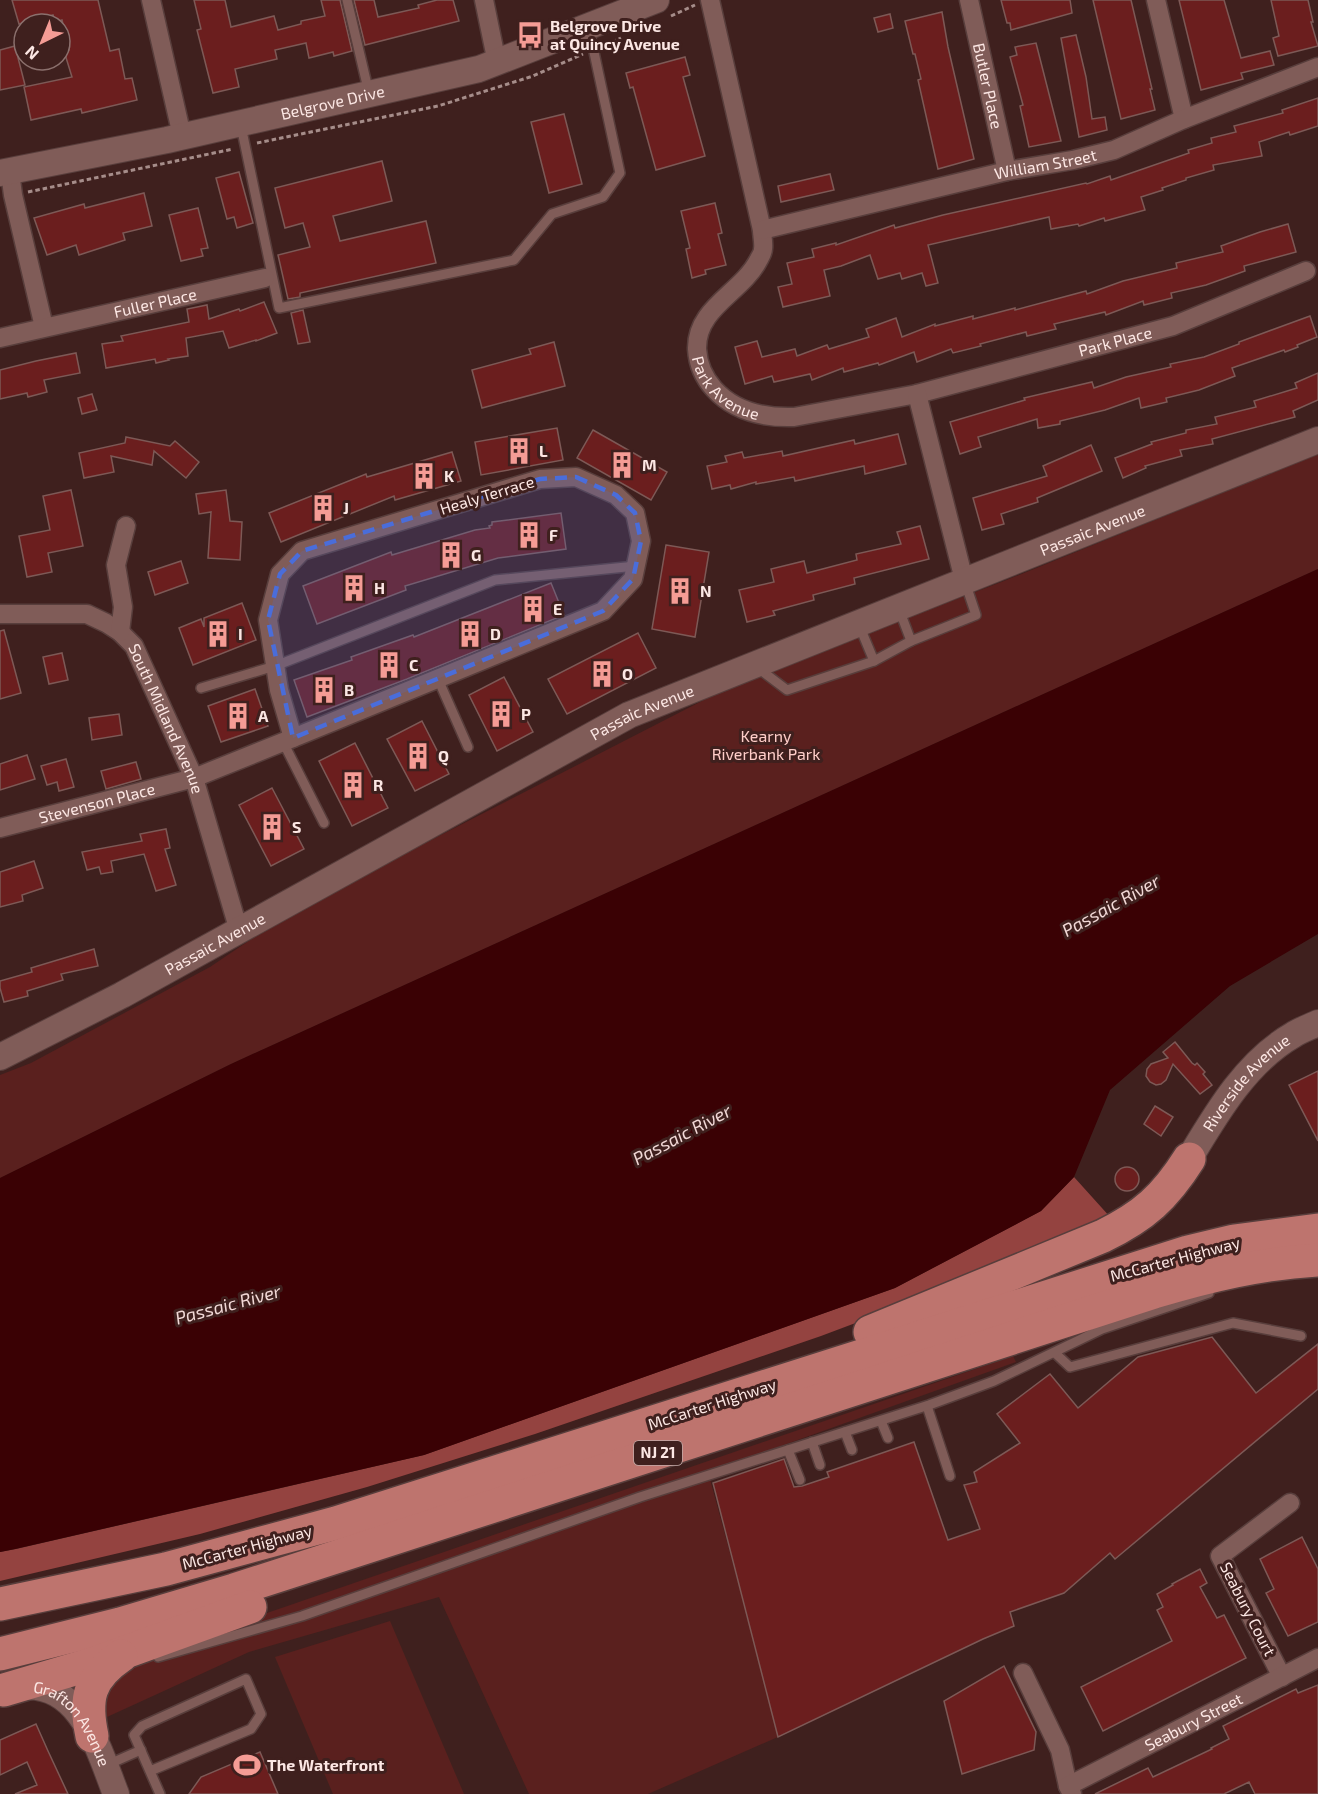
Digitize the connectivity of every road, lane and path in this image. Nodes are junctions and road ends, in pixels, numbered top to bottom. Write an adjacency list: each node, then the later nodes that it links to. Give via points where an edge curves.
1 (151, 0): 14 (street)
2 (347, 0): 11 (lane)
3 (484, 0): 9 (street)
4 (656, 0): 8 (main road, Belgrove Drive)
5 (710, 0): 17 (street, Park Avenue)
6 (969, 0): 15 (street, Butler Place)
7 (1156, 0): 12 (street)
8 (589, 27): 9 (main road, Belgrove Drive); 13 (lane, via 620,173 603,197 552,214 514,260 279,308)
9 (497, 63): 11 (main road, Belgrove Drive)
10 (1318, 67): 12 (street, William Street)
11 (369, 95): 13 (main road, Belgrove Drive)
12 (1184, 119): 15 (street, William Street, via 1114,150)
13 (241, 123): 14 (main road, Belgrove Drive)
14 (182, 136): 16 (main road, Belgrove Drive)
15 (1007, 171): 17 (street, William Street)
16 (5, 173): 20 (street)
17 (762, 230): 22 (street, Park Avenue, via 764,250 754,268 718,303 697,337 705,379 720,395 740,409 780,418)
18 (1306, 271): 22 (street, Park Place, via 1173,326)
19 (265, 278): 20 (street, Fuller Place)
20 (44, 327): 21 (street, Fuller Place)
21 (0, 338)
22 (916, 394): 26 (street)
23 (1318, 440): 26 (main road, Passaic Avenue)
24 (126, 526): 30 (street, via 116,565 123,607)
25 (636, 566): 34 (lane, via 495,580); 34 (street, Healy Terrace, via 641,541 635,513 616,495 576,477 540,478 302,551 280,574 268,620); 35 (street, Healy Terrace, via 633,579 603,611)
26 (964, 580): 27 (main road, Passaic Avenue); 31 (lane, via 976,615)
27 (898, 607): 29 (main road, Passaic Avenue); 31 (lane)
28 (0, 614): 30 (street, South Midland Avenue, via 87,614)
29 (859, 623): 32 (lane); 33 (main road, Passaic Avenue)
30 (120, 632): 39 (street, South Midland Avenue, via 134,646)
31 (911, 641): 32 (lane)
32 (874, 661): 33 (lane, via 787,690)
33 (754, 665): 42 (main road, Passaic Avenue, via 629,715)
34 (275, 666): 36 (lane); 37 (street, Healy Terrace)
35 (438, 679): 37 (street, Healy Terrace); 38 (lane)
36 (201, 687)
37 (288, 740): 39 (street, Healy Terrace); 40 (lane)
38 (468, 747)
39 (194, 778): 41 (street, Stevenson Place); 42 (street, South Midland Avenue)
40 (324, 823)
41 (0, 828)
42 (239, 931): 44 (main road, Passaic Avenue)
43 (1318, 1023): 45 (main road, Riverside Avenue, via 1293,1034 1254,1068 1233,1091)
44 (0, 1057)
45 (1189, 1159): 59 (highway, via 1161,1198 1124,1226 1103,1236 917,1313)
46 (1318, 1230): 59 (highway, McCarter Highway / NJ 21, via 1234,1241 1145,1264)
47 (1309, 1266): 48 (lane); 63 (highway, NJ 21, via 1283,1262 1240,1269 1154,1292)
48 (1318, 1268)
49 (1223, 1290): 51 (lane, via 1102,1329)
50 (1301, 1336): 51 (lane, via 1233,1323 1070,1367)
51 (1055, 1353): 52 (lane)
52 (927, 1406): 53 (lane); 61 (lane)
53 (881, 1420): 54 (lane); 55 (lane)
54 (845, 1432): 56 (lane); 58 (lane)
55 (888, 1438)
56 (812, 1443): 57 (lane); 60 (lane)
57 (788, 1450): 62 (lane); 67 (lane, via 640,1497 313,1613)
58 (852, 1450)
59 (532, 1461): 65 (highway, McCarter Highway / NJ 21, via 224,1555)
60 (820, 1465)
61 (950, 1476)
62 (800, 1480)
63 (513, 1500): 66 (highway, NJ 21, via 177,1607); 67 (highway)
64 (1290, 1503): 70 (street, Seabury Court, via 1221,1556)
65 (0, 1604)
66 (0, 1654)
67 (134, 1656): 71 (highway); 72 (highway, via 99,1675 91,1688 88,1718)
68 (1318, 1658): 70 (street, Seabury Street)
69 (1023, 1672): 76 (street, via 1060,1750)
70 (1282, 1677): 76 (street, Seabury Street)
71 (2, 1690): 72 (main road, Grafton Avenue, via 25,1686 58,1694 69,1701)
72 (92, 1736): 74 (main road, Grafton Avenue)
73 (141, 1750): 74 (lane); 75 (lane); 75 (lane, via 134,1735 142,1726 246,1679 261,1714 251,1729)
74 (105, 1766): 77 (main road, Grafton Avenue)
75 (150, 1771): 78 (lane)
76 (1070, 1790)
77 (117, 1794)
78 (160, 1794)

